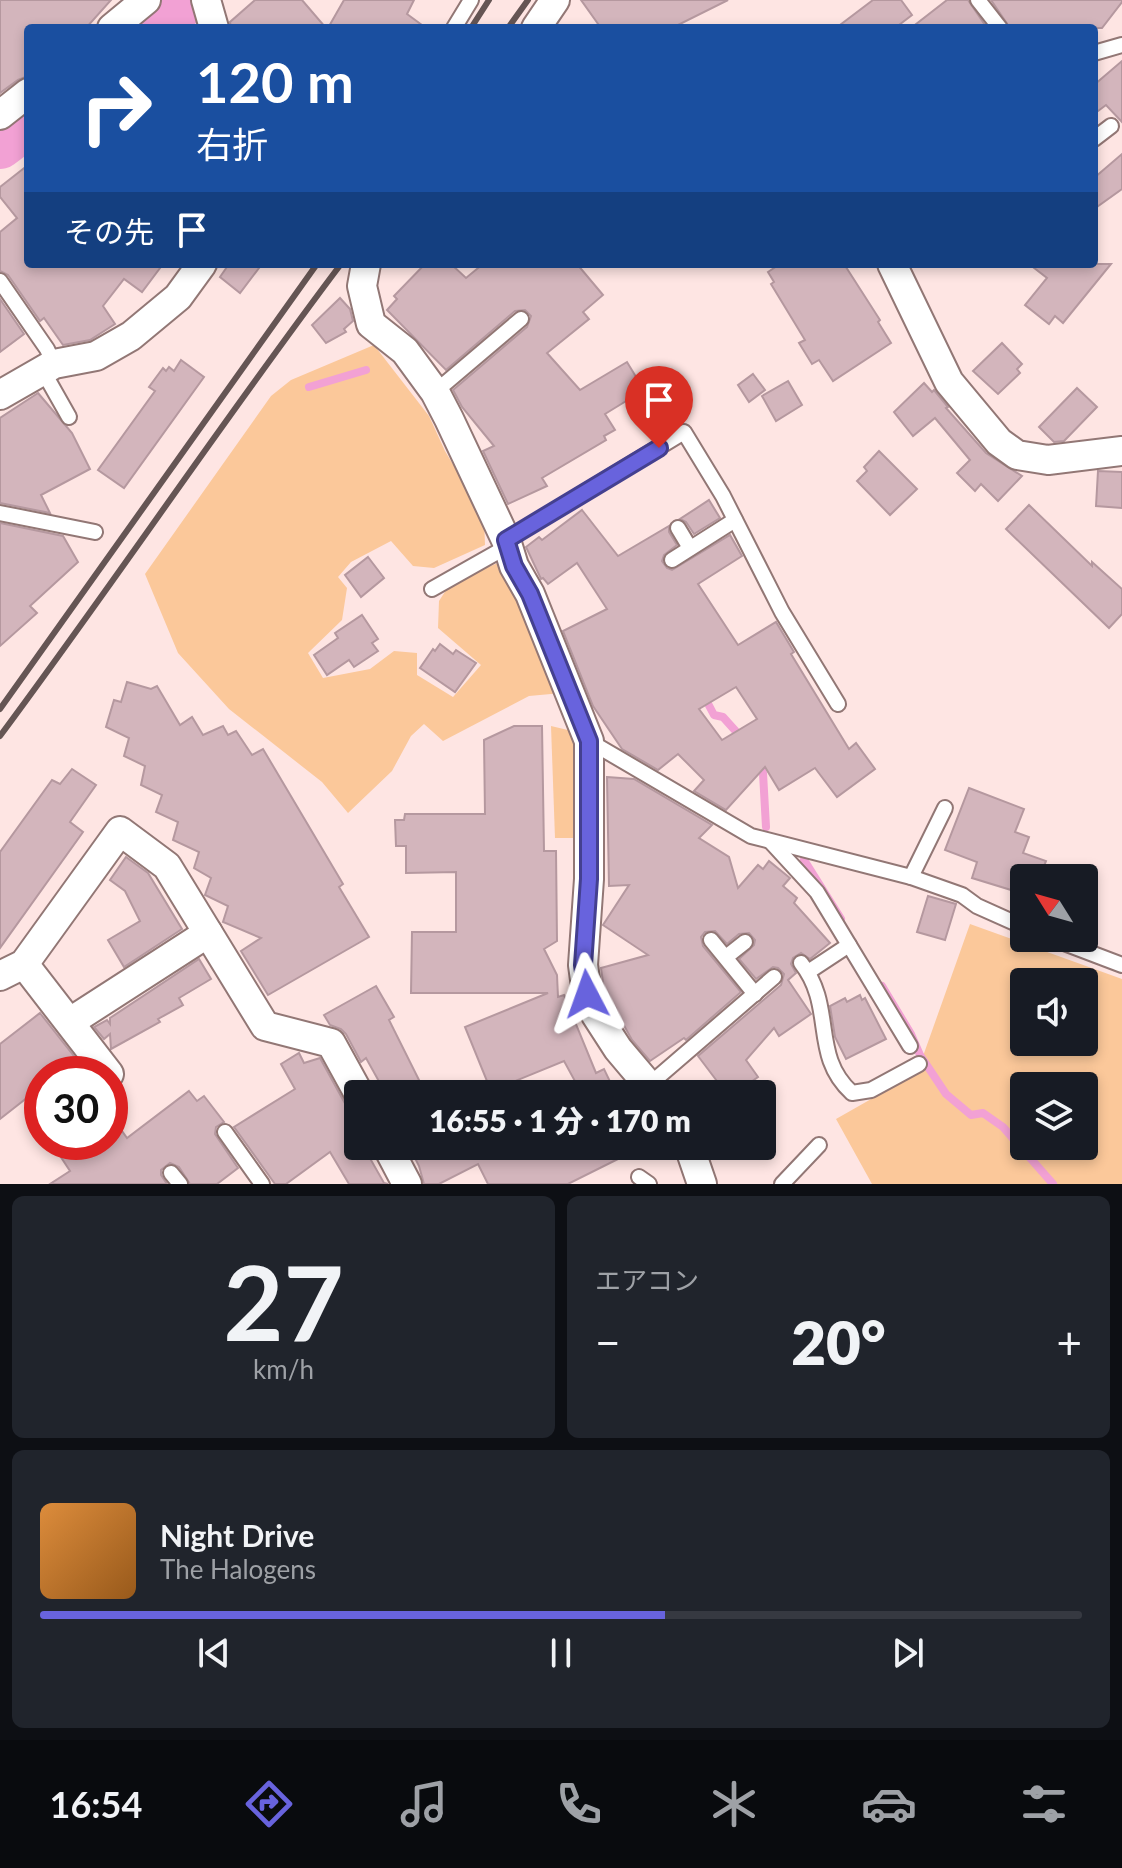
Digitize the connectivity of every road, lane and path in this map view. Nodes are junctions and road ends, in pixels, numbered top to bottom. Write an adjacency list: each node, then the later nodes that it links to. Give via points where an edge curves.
1 (146, 0): 5 (street)
2 (471, 0): 6 (lane)
3 (555, 0): 7 (street)
4 (978, 0): 8 (lane)
5 (117, 24)
6 (456, 24)
7 (539, 24)
8 (997, 24)
9 (1122, 45): 10 (lane)
10 (1098, 52)
11 (24, 96): 12 (street)
12 (0, 115)
13 (1111, 126): 14 (lane)
14 (1098, 136)
15 (199, 268): 20 (street, via 178,297 131,336 96,356)
16 (365, 268): 21 (street, via 362,286 371,324 405,351)
17 (894, 268): 24 (street, via 949,382 999,442 1017,455 1048,460)
18 (0, 281): 20 (lane, via 47,349)
19 (521, 319): 21 (lane)
20 (48, 368): 22 (street); 23 (lane)
21 (435, 392): 29 (street)
22 (0, 395)
23 (69, 417)
24 (1122, 451)
25 (0, 513): 28 (lane)
26 (735, 520): 29 (lane, via 684,432); 30 (lane); 33 (lane)
27 (678, 528): 30 (lane)
28 (95, 532)
29 (507, 543): 32 (lane); 34 (street)
30 (690, 548): 31 (lane)
31 (672, 560)
32 (432, 589)
33 (838, 704)
34 (589, 741): 36 (lane, via 751,836); 54 (street, via 583,965 587,994 618,1049)
35 (945, 808): 37 (lane)
36 (771, 842): 37 (lane); 42 (lane, via 817,892)
37 (911, 877): 38 (lane, via 962,895)
38 (1010, 921)
39 (208, 933): 46 (street, via 167,866 120,831); 49 (street); 53 (street, via 265,1026 331,1043)
40 (711, 940): 44 (lane)
41 (745, 942): 44 (lane)
42 (849, 945): 50 (lane); 52 (lane, via 804,968 815,980 825,1046 839,1081 852,1093 871,1090)
43 (1088, 952): 45 (lane)
44 (726, 957): 48 (lane)
45 (1122, 965)
46 (12, 970): 49 (street)
47 (774, 977): 48 (lane)
48 (755, 994): 55 (lane)
49 (70, 1022): 51 (street)
50 (910, 1046)
51 (96, 1056)
52 (919, 1064)
53 (351, 1080)
54 (645, 1080)
55 (663, 1080)
56 (225, 1132): 60 (lane)
57 (819, 1145): 63 (lane)
58 (394, 1160): 61 (street)
59 (694, 1160): 62 (street)
60 (262, 1184)
61 (407, 1184)
62 (702, 1184)
63 (782, 1184)

